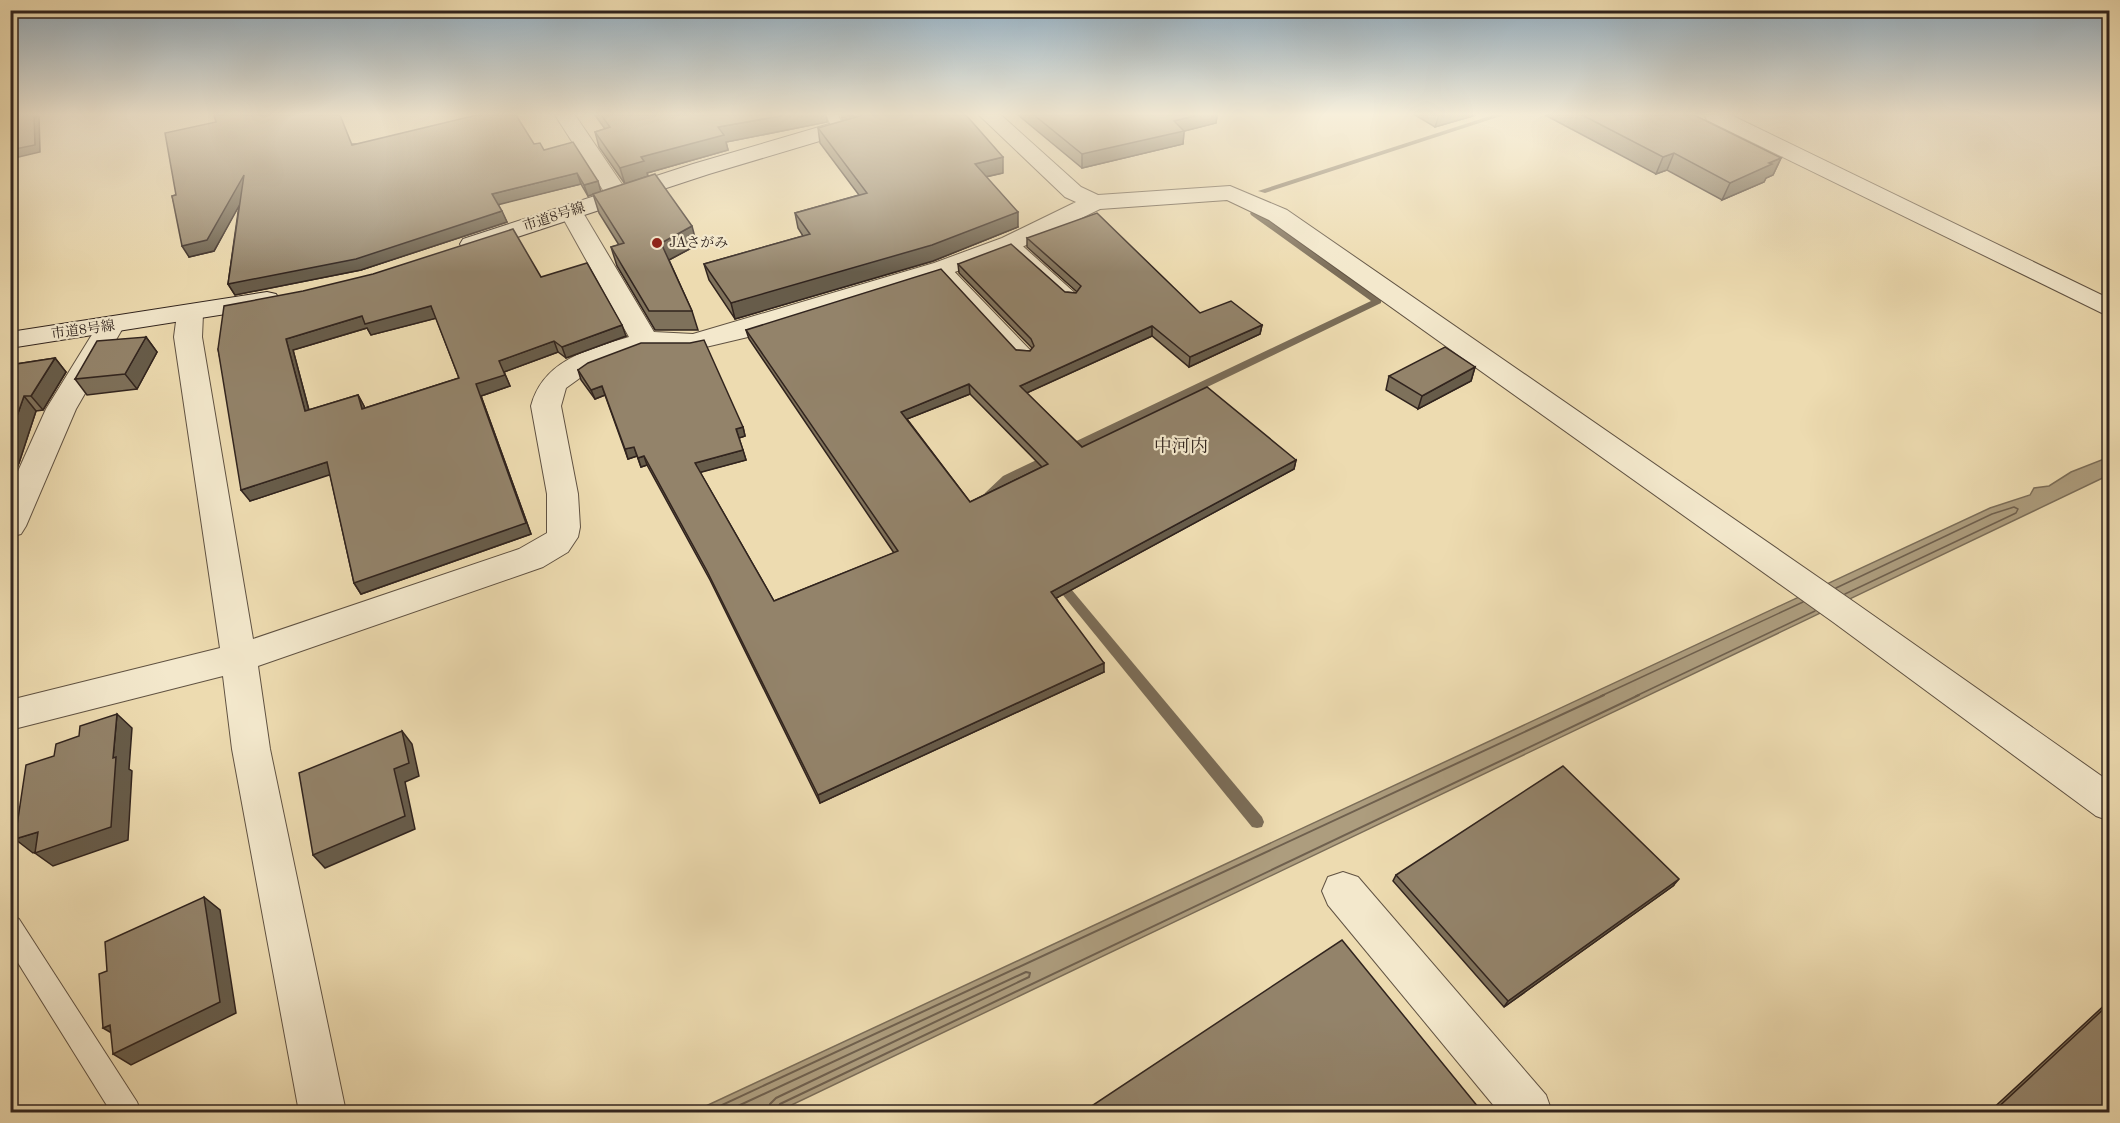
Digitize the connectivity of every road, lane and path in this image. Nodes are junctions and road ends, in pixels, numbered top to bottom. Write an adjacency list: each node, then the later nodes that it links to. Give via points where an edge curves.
1 (600, 167): 5 (street)
2 (701, 167): 5 (street, 市道8号線)
3 (1046, 167): 6 (street, via 1073,192)
4 (1821, 167): 13 (street)
5 (618, 196): 7 (street, 市道8号線)
6 (1095, 202): 8 (street); 22 (street, via 1230,193 1278,215)
7 (571, 211): 9 (street, 市道8号線); 17 (street)
8 (1011, 243): 10 (street); 12 (lane)
9 (450, 251)
10 (943, 268): 17 (street, via 738,331 693,342); 18 (lane)
11 (288, 296): 14 (street, 市道8号線)
12 (1071, 297)
13 (2109, 309)
14 (190, 314): 15 (street, 市道8号線); 20 (street, via 188,337)
15 (111, 326): 16 (street, 市道8号線); 19 (street, via 61,409)
16 (10, 340)
17 (645, 341): 20 (street, via 575,366 560,376 547,393 566,516 562,536 548,550)
18 (1024, 354)
19 (10, 526)
20 (239, 658): 21 (street); 26 (street, via 251,748)
21 (11, 716)
22 (2109, 804)
23 (1343, 891): 27 (street)
24 (10, 927): 25 (lane)
25 (127, 1113)
26 (322, 1113)
27 (1529, 1113)

